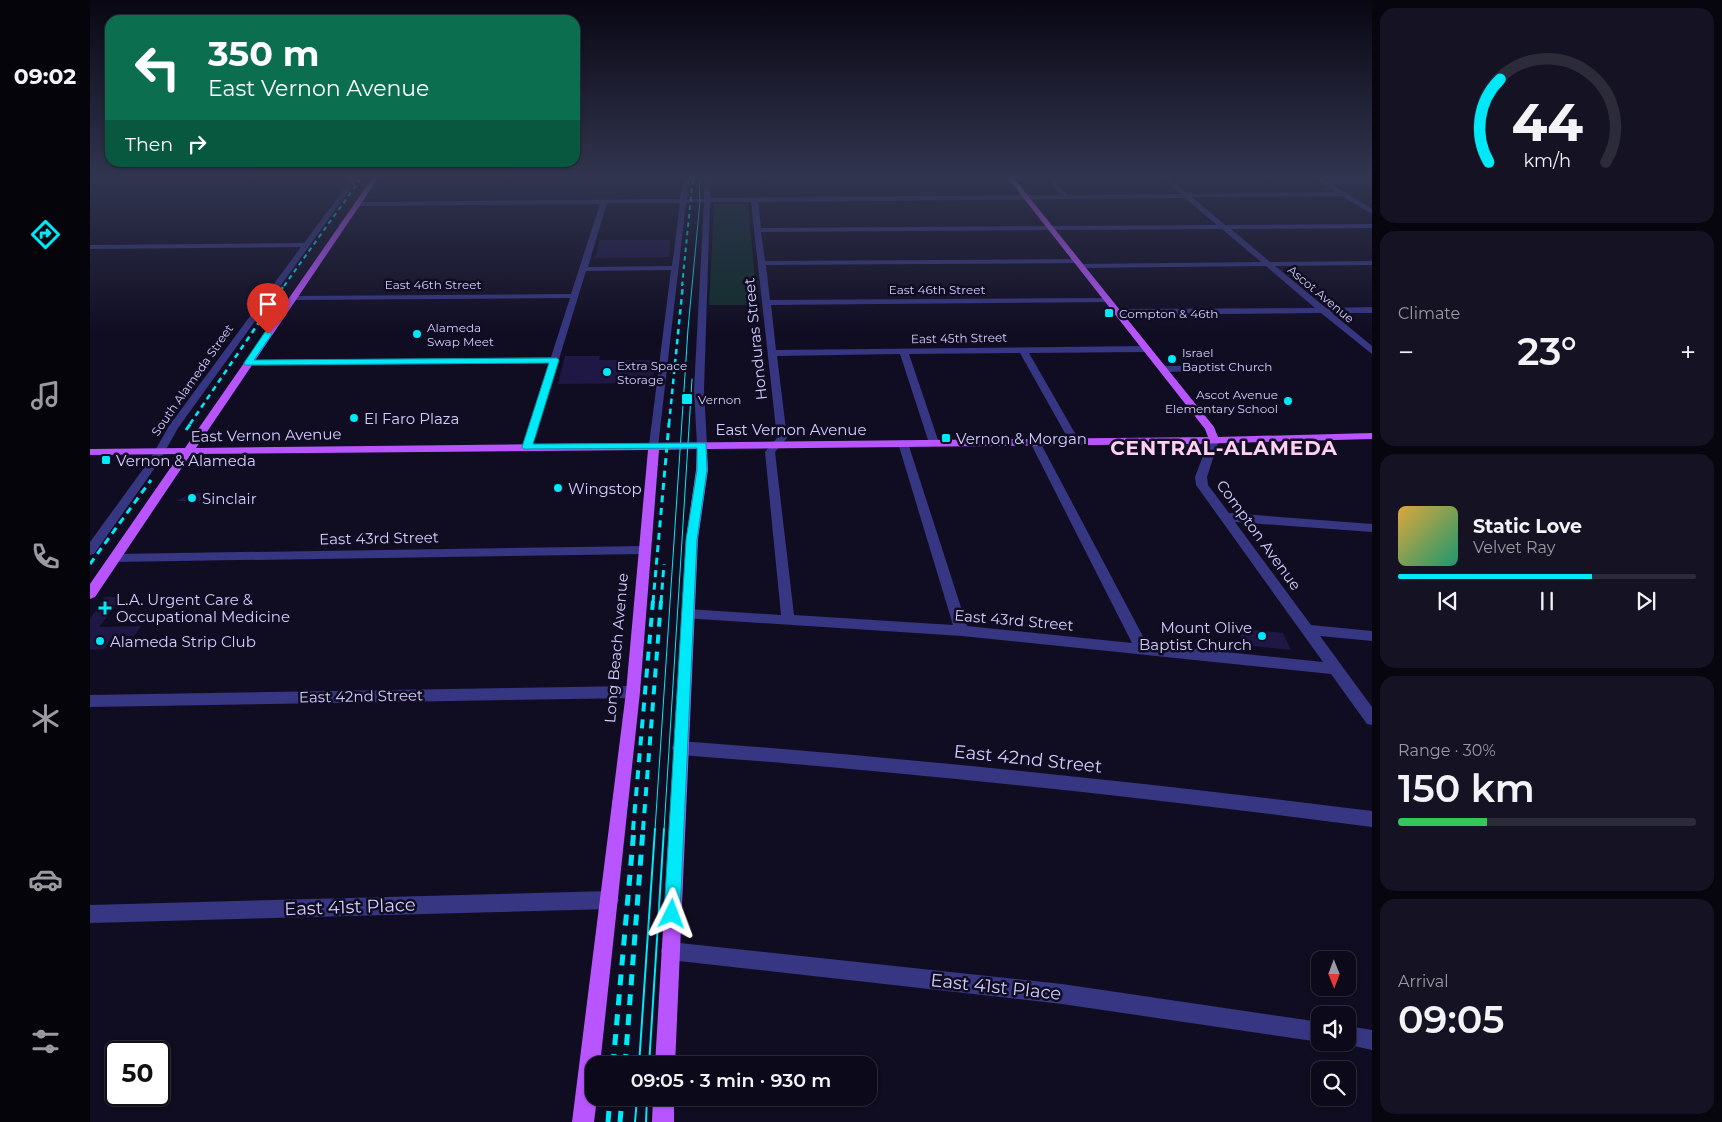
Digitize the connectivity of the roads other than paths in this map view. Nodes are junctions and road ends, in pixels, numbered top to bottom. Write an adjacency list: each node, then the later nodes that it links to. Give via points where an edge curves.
1 (317, 229): 10 (street, South Alameda Street)
2 (340, 229): 19 (main road)
3 (595, 229): 17 (street)
4 (680, 229): 16 (street, Long Beach Avenue)
5 (706, 229): 42 (street, via 698,390)
6 (852, 229): 9 (street)
7 (1052, 229): 13 (main road)
8 (1227, 229): 15 (street, Ascot Avenue)
9 (758, 230): 12 (street, Honduras Street)
10 (305, 245): 11 (street); 45 (street, South Alameda Street, via 173,428)
11 (90, 247)
12 (762, 263): 13 (street); 21 (street, Honduras Street)
13 (1079, 263): 15 (street); 20 (main road)
14 (1372, 263): 15 (street)
15 (1268, 264): 23 (street, Ascot Avenue)
16 (675, 268): 17 (street); 41 (street, Long Beach Avenue)
17 (583, 269): 18 (street)
18 (574, 296): 19 (street, East 46th Street); 30 (street)
19 (293, 298): 31 (main road)
20 (1108, 300): 21 (street, East 46th Street); 24 (main road)
21 (766, 303): 29 (street, Honduras Street)
22 (1372, 310): 23 (street)
23 (1324, 311): 24 (street); 28 (street, Ascot Avenue)
24 (1117, 312): 25 (main road)
25 (1147, 349): 26 (street, East 45th Street); 33 (main road)
26 (1023, 350): 27 (street, East 45th Street); 37 (street)
27 (903, 351): 29 (street, East 45th Street); 39 (street)
28 (1372, 351)
29 (772, 353): 40 (street, Honduras Street, via 782,438)
30 (554, 360): 31 (street); 43 (street)
31 (248, 363): 44 (main road)
32 (1247, 368): 33 (street)
33 (1162, 369): 35 (main road, via 1210,429)
34 (1372, 436): 35 (main road, East Vernon Avenue)
35 (1214, 440): 37 (main road, East Vernon Avenue); 47 (street, Compton Avenue, via 1200,481)
36 (1036, 442): 37 (main road, East Vernon Avenue); 39 (main road, East Vernon Avenue); 58 (street)
37 (1075, 442)
38 (902, 443): 39 (main road, East Vernon Avenue); 40 (main road, East Vernon Avenue); 55 (street)
39 (934, 443)
40 (777, 444): 42 (main road, East Vernon Avenue); 54 (street, Honduras Street, via 770,452)
41 (654, 445): 42 (main road, East Vernon Avenue); 43 (main road, East Vernon Avenue); 49 (main road, Long Beach Avenue)
42 (702, 445): 53 (main road)
43 (527, 447): 44 (main road, East Vernon Avenue)
44 (188, 450): 45 (main road, East Vernon Avenue); 51 (main road)
45 (160, 451): 46 (main road, East Vernon Avenue); 50 (street, South Alameda Street)
46 (90, 452)
47 (1224, 517): 48 (street); 56 (street, Compton Avenue)
48 (1372, 528)
49 (645, 550): 51 (street, East 43rd Street); 60 (main road, Long Beach Avenue)
50 (90, 551)
51 (114, 558): 52 (main road)
52 (90, 594)
53 (688, 614): 54 (street, East 43rd Street); 63 (main road)
54 (788, 619): 55 (street, East 43rd Street)
55 (962, 630): 58 (street, East 43rd Street)
56 (1308, 630): 57 (street); 59 (street, Compton Avenue)
57 (1372, 636)
58 (1142, 648): 59 (street, East 43rd Street)
59 (1336, 669): 62 (street, Compton Avenue)
60 (633, 692): 61 (street, East 42nd Street); 65 (main road, Long Beach Avenue)
61 (90, 701)
62 (1372, 719)
63 (680, 748): 64 (street, East 42nd Street, via 996,775); 67 (main road)
64 (1372, 818)
65 (610, 900): 66 (street, East 41st Place); 73 (main road, Long Beach Avenue)
66 (90, 914)
67 (670, 951): 68 (street, East 41st Place, via 1062,994); 71 (main road)
68 (1311, 1031)
69 (1356, 1037): 70 (street)
70 (1372, 1040)
71 (665, 1056)
72 (664, 1106): 74 (main road)
73 (583, 1122)
74 (663, 1122)

